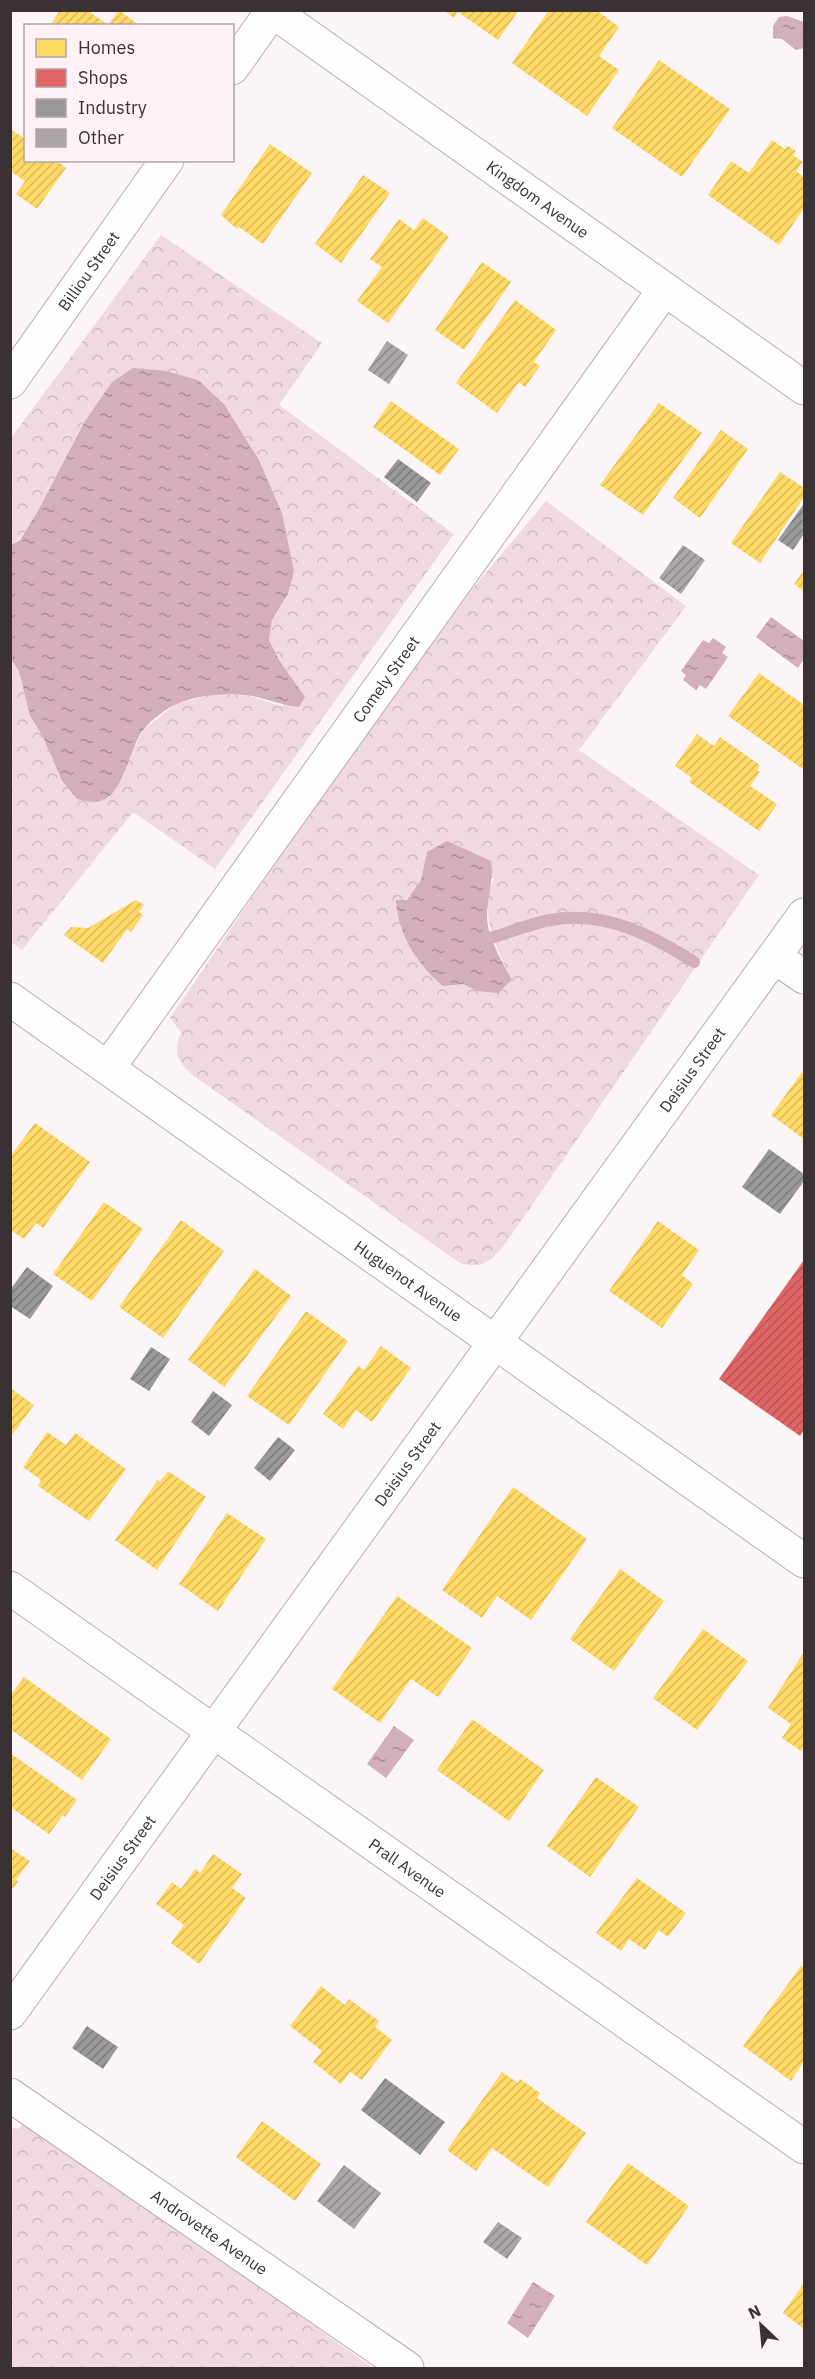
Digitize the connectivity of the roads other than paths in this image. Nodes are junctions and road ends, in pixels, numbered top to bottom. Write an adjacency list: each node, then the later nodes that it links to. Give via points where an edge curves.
1 (272, 11): 2 (street); 4 (street, Kingdom Avenue)
2 (234, 65)
3 (166, 162): 5 (street, Billiou Street)
4 (664, 290): 6 (street, Kingdom Avenue); 11 (street, Comely Street)
5 (10, 382)
6 (804, 388)
7 (804, 915): 8 (street, Deisius Street)
8 (775, 957): 9 (street); 12 (street, Deisius Street)
9 (804, 977)
10 (10, 999): 11 (street, Huguenot Avenue)
11 (108, 1068): 12 (street, Huguenot Avenue)
12 (495, 1344): 13 (street, Huguenot Avenue); 15 (street, Deisius Street)
13 (804, 1562)
14 (10, 1588): 15 (street, Prall Avenue)
15 (213, 1732): 16 (street, Deisius Street); 18 (street, Prall Avenue)
16 (10, 2013)
17 (10, 2095): 19 (street, Androvette Avenue)
18 (804, 2147)
19 (407, 2368)

